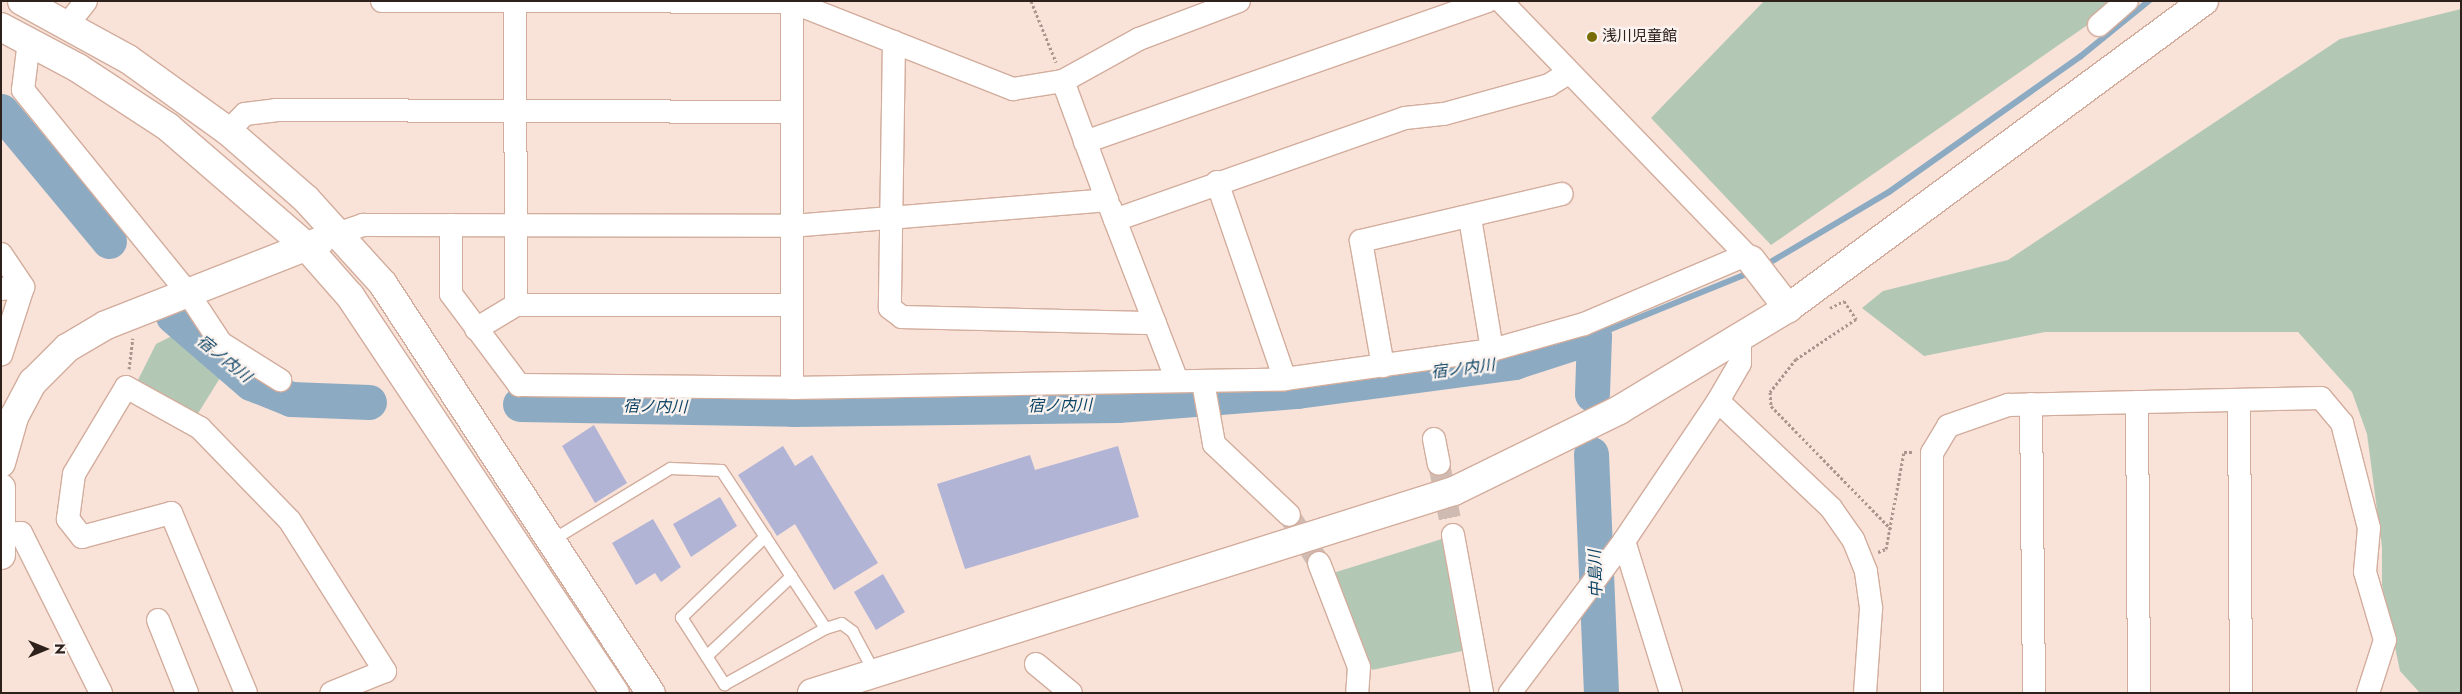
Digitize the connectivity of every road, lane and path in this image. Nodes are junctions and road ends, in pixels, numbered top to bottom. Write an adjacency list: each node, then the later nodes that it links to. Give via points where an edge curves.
1 (22, 1): 12 (street)
2 (86, 1): 12 (street)
3 (382, 1): 11 (street)
4 (792, 1): 11 (street); 16 (street); 20 (street)
5 (1031, 1): 18 (path)
6 (1239, 1): 18 (street, via 1139,40)
7 (1487, 1): 22 (street)
8 (1501, 1): 17 (street)
9 (2127, 1): 13 (street)
10 (2204, 1): 40 (street)
11 (516, 4): 19 (street)
12 (68, 24): 21 (street, via 128,59)
13 (2098, 25)
14 (1, 27): 15 (street)
15 (29, 41): 32 (street, via 168,127); 37 (street, via 23,90)
16 (894, 42): 18 (street, via 973,70 1013,89); 26 (street)
17 (1568, 73): 23 (street, via 1549,85 1444,114 1405,118); 34 (street)
18 (1064, 81): 22 (street)
19 (516, 111): 20 (street); 21 (street, via 276,110 245,114); 28 (street)
20 (792, 112): 30 (street)
21 (228, 131): 31 (street, via 268,163)
22 (1085, 142): 25 (street)
23 (1217, 182): 25 (street); 49 (street)
24 (1562, 194): 27 (street)
25 (1111, 210): 26 (street); 43 (street)
26 (891, 218): 30 (street); 43 (street, via 890,308 902,317)
27 (1470, 218): 46 (street); 48 (street, via 1361,241)
28 (515, 224): 29 (street); 30 (street); 38 (street)
29 (451, 225): 31 (street, via 363,225); 44 (street, via 452,294)
30 (792, 226): 39 (street)
31 (337, 234): 32 (street); 68 (street, via 383,284)
32 (306, 246): 37 (street); 83 (street, via 350,296)
33 (1, 254): 35 (street)
34 (1754, 263): 40 (street); 46 (street, via 1584,324)
35 (23, 287): 36 (street); 47 (street)
36 (1, 289)
37 (188, 293): 42 (street); 50 (street, via 221,343)
38 (516, 305): 39 (street); 44 (street)
39 (791, 305): 53 (street)
40 (1788, 308): 45 (street)
41 (1823, 310): 65 (path, via 1844,302 1856,319 1796,359 1770,392 1771,406)
42 (136, 312): 52 (path); 61 (street, via 67,348 33,382 14,417)
43 (1155, 323): 51 (street)
44 (476, 329): 53 (street, via 519,385)
45 (1740, 337): 55 (street, via 1740,363); 78 (street, via 1619,410 1454,492)
46 (1492, 350): 48 (street)
47 (1, 355)
48 (1384, 366): 49 (street)
49 (1285, 379): 54 (street)
50 (280, 380)
51 (1177, 381): 53 (street); 54 (street)
52 (126, 387): 81 (street, via 74,474 68,519 82,537 171,513); 82 (street, via 200,428 290,521 385,671)
53 (792, 388)
54 (1204, 388): 64 (street, via 1208,429 1214,444)
55 (1718, 401): 69 (street); 91 (street, via 1831,508 1853,539 1866,572 1871,609)
56 (2137, 402): 57 (street); 58 (street); 94 (street)
57 (2239, 402): 95 (street); 96 (street, via 2321,398 2342,423 2368,528 2365,572 2386,640)
58 (2031, 404): 60 (street, via 2008,405 1948,426); 93 (street)
59 (1434, 439): 62 (street)
60 (1932, 452): 65 (path, via 1904,452); 92 (street)
61 (1, 463)
62 (1439, 464)
63 (1, 488): 70 (street)
64 (1289, 515)
65 (1891, 529): 71 (path, via 1886,549)
66 (1453, 535): 88 (street)
67 (765, 536): 68 (lane, via 721,470 670,468); 73 (lane); 76 (lane, via 681,617)
68 (552, 539): 84 (street)
69 (1624, 541): 89 (street, via 1606,560); 90 (street)
70 (2, 544): 79 (street, via 21,533)
71 (1873, 554)
72 (1319, 563): 87 (street, via 1359,667)
73 (791, 576): 75 (lane); 76 (lane)
74 (158, 620): 80 (street)
75 (825, 628): 76 (lane, via 724,684); 78 (lane, via 841,622 852,630)
76 (706, 656)
77 (1036, 664): 86 (street)
78 (874, 672): 85 (street)
79 (101, 693)
80 (187, 693)
81 (246, 693)
82 (331, 693)
83 (615, 693)
84 (651, 693)
85 (812, 693)
86 (1071, 693)
87 (1357, 693)
88 (1482, 693)
89 (1510, 693)
90 (1671, 693)
91 (1865, 693)
92 (1932, 693)
93 (2034, 693)
94 (2139, 693)
95 (2241, 693)
96 (2368, 693)

